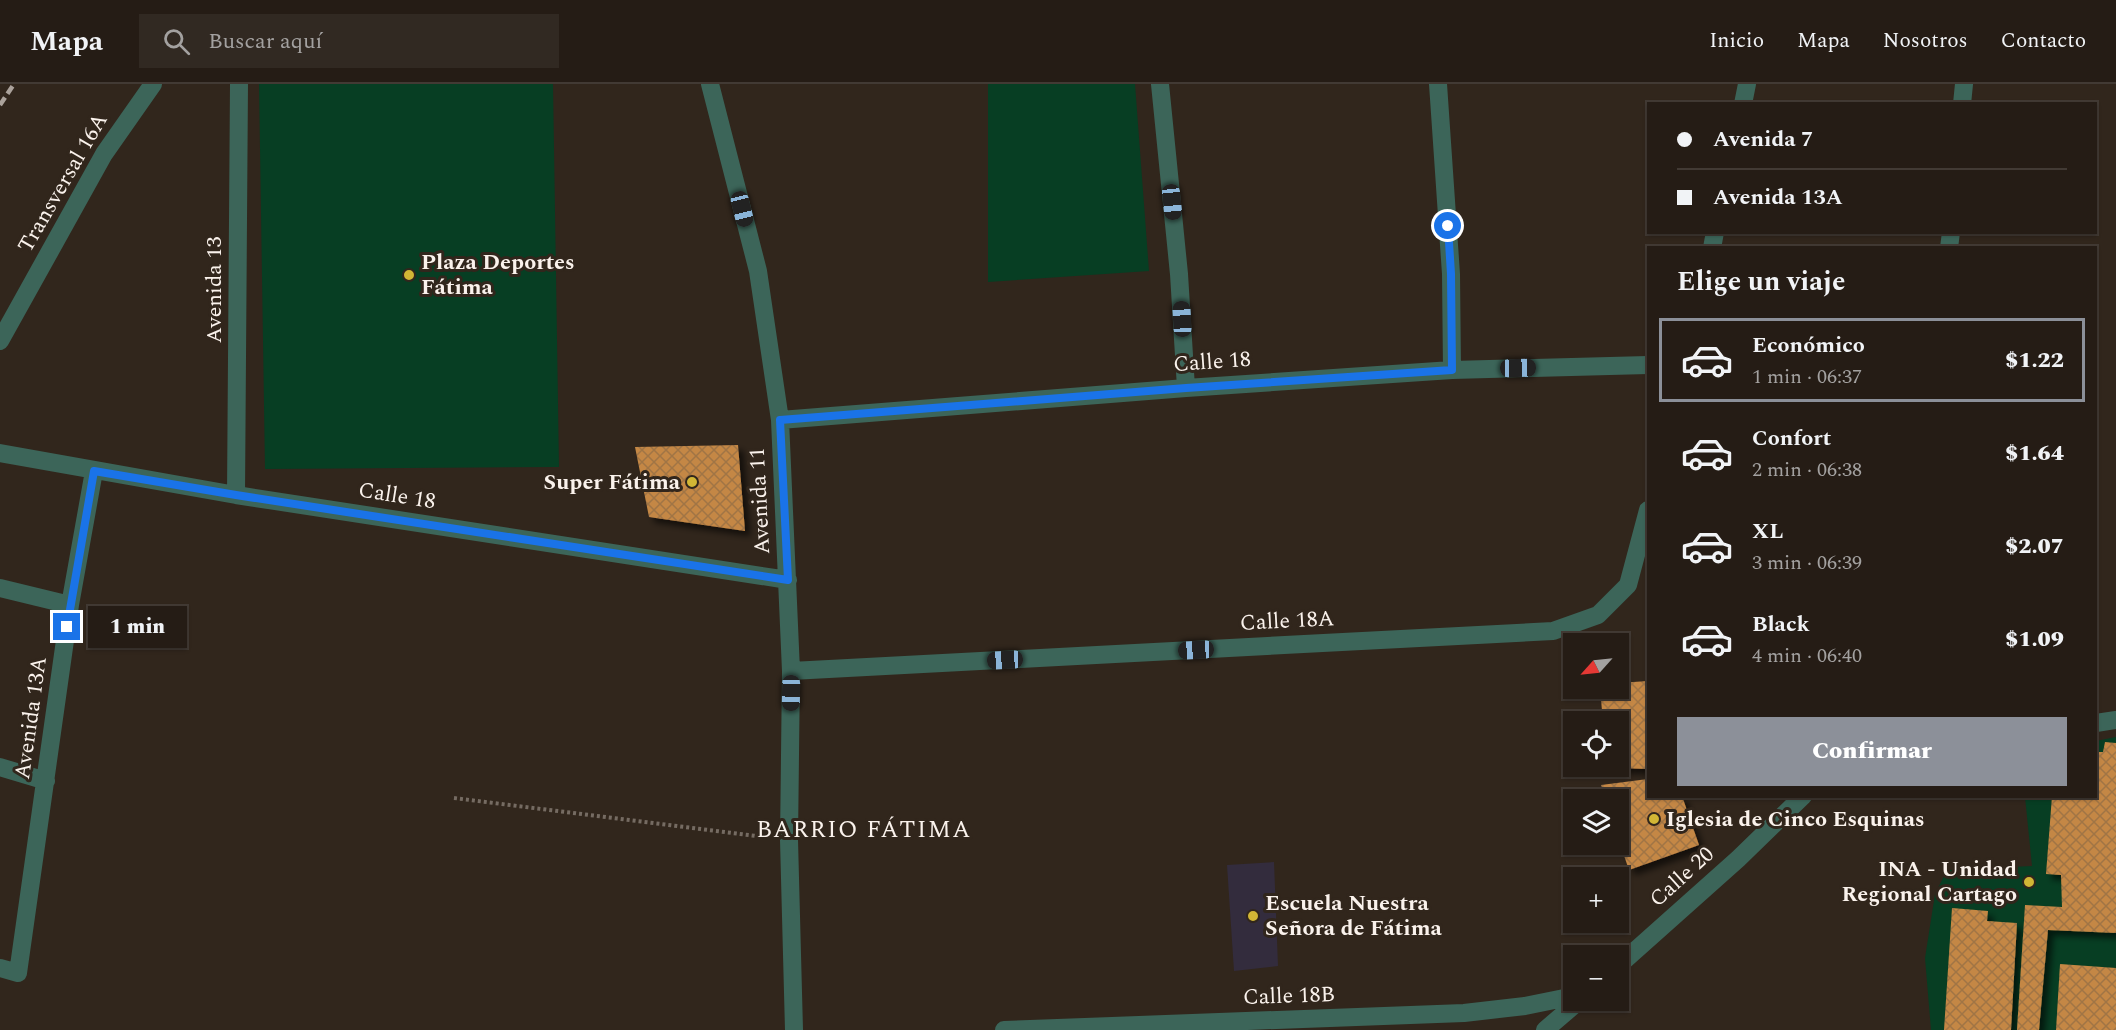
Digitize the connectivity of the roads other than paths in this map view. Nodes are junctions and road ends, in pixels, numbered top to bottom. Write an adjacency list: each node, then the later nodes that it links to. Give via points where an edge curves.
1 (153, 84): 10 (street, Transversal 16A, via 104,154)
2 (239, 84): 17 (street, Avenida 13)
3 (710, 84): 14 (street, Avenida 11, via 758,271)
4 (1160, 84): 13 (street)
5 (1438, 84): 12 (street, via 1451,274)
6 (1747, 84): 8 (street)
7 (1964, 84): 9 (street)
8 (1743, 102)
9 (1962, 102)
10 (0, 341)
11 (1647, 365): 12 (street, Calle 18)
12 (1452, 370): 13 (street, Calle 18)
13 (1186, 388): 14 (street, Calle 18)
14 (780, 420): 19 (street, Avenida 11)
15 (0, 453): 16 (street, Calle 18)
16 (94, 471): 17 (street, Calle 18); 21 (street, Avenida 13A)
17 (236, 495): 19 (street, Calle 18)
18 (1647, 514): 22 (street, Calle 18A, via 1628,585 1598,615 1552,631)
19 (788, 580): 22 (street, Avenida 11)
20 (0, 588): 21 (street)
21 (70, 604): 26 (street, Avenida 13A)
22 (791, 672): 32 (street, Avenida 11, via 789,840)
23 (2116, 720): 24 (street)
24 (2097, 723)
25 (0, 767): 26 (street)
26 (46, 781): 29 (street, Avenida 13A)
27 (1801, 798): 28 (street, Calle 20)
28 (1629, 956)
29 (9, 970)
30 (1563, 998): 33 (street, Calle 18B, via 1464,1013)
31 (1567, 1011): 34 (street)
32 (794, 1030)
33 (1004, 1030)
34 (1545, 1030)

